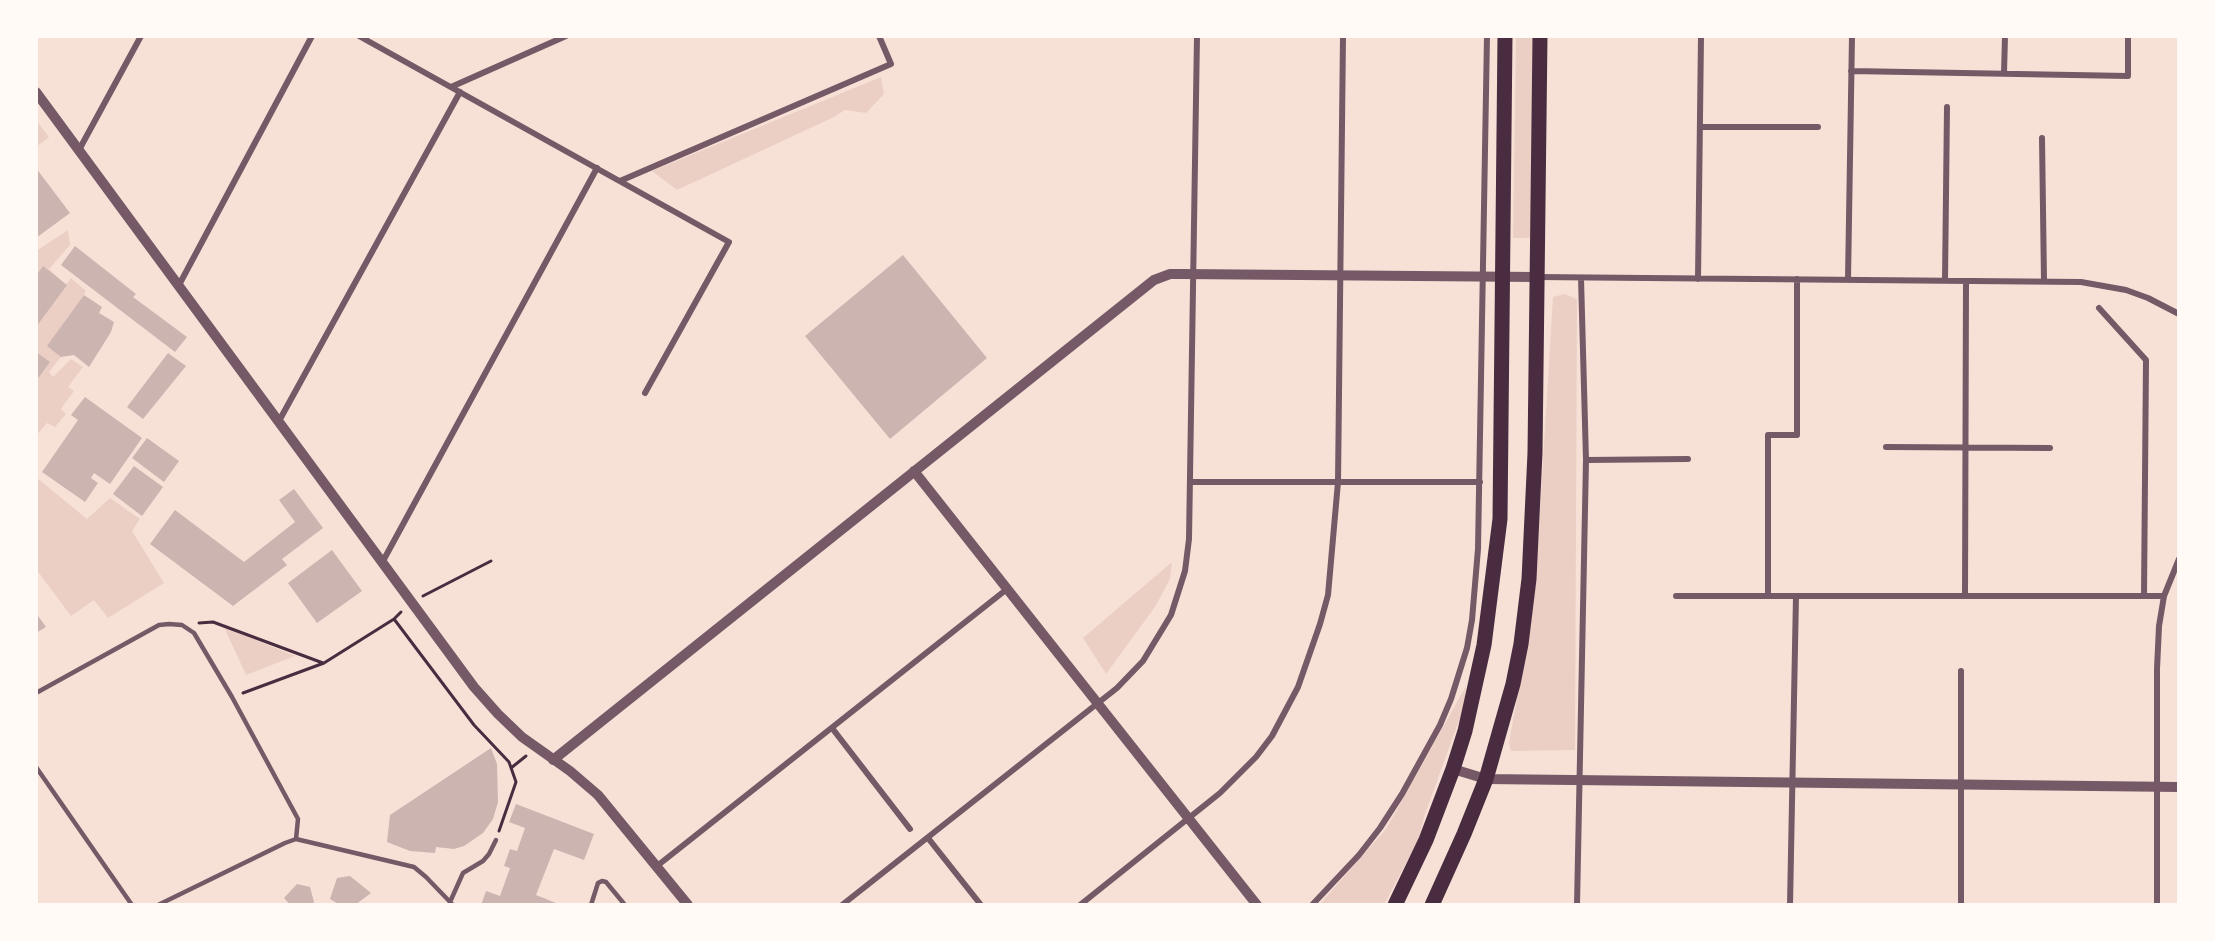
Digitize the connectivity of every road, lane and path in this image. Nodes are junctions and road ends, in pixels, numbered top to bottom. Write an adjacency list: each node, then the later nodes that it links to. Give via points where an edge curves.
1 (141, 36): 26 (street)
2 (312, 36): 41 (street)
3 (359, 36): 19 (street)
4 (545, 36): 16 (street)
5 (566, 36): 16 (street)
6 (879, 36): 28 (street, via 891,64)
7 (1197, 36): 29 (street)
8 (1343, 36): 30 (street)
9 (1487, 36): 31 (street)
10 (1505, 36): 32 (main road)
11 (1540, 36): 33 (main road)
12 (1701, 36): 23 (street)
13 (1852, 36): 17 (street)
14 (2005, 36): 18 (street)
15 (2128, 36): 18 (street, via 2128,76)
16 (549, 44): 19 (street)
17 (1851, 71): 18 (street); 37 (street)
18 (2004, 73)
19 (451, 87): 21 (street)
20 (36, 92): 26 (street)
21 (460, 92): 27 (street); 45 (street)
22 (1947, 107): 38 (street)
23 (1700, 126): 24 (street); 35 (street)
24 (1818, 127)
25 (2042, 138): 40 (street)
26 (79, 150): 41 (street)
27 (597, 168): 28 (street); 56 (street)
28 (620, 181): 44 (street, via 729,242)
29 (1195, 274): 30 (street); 51 (street, via 1170,274 1154,280); 52 (street)
30 (1339, 275): 31 (street); 53 (street)
31 (1483, 277): 32 (street); 54 (street)
32 (1502, 277): 33 (street); 78 (main road, via 1500,519 1484,645)
33 (1536, 278): 34 (street); 79 (main road, via 1530,579 1513,684)
34 (1581, 278): 35 (street); 50 (street)
35 (1698, 279): 36 (street)
36 (1797, 279): 37 (street); 60 (street, via 1797,435 1768,435)
37 (1848, 280): 38 (street)
38 (1945, 280): 39 (street)
39 (1966, 280): 40 (street); 47 (street)
40 (2044, 281): 43 (street, via 2126,290)
41 (179, 285): 45 (street)
42 (2099, 308): 63 (street, via 2146,360)
43 (2179, 314)
44 (645, 393)
45 (279, 421): 56 (street)
46 (1886, 447): 47 (street)
47 (1965, 447): 48 (street); 62 (street)
48 (2050, 448)
49 (1688, 459): 50 (street)
50 (1586, 460): 80 (street)
51 (914, 471): 58 (street); 75 (street)
52 (1191, 482): 53 (street); 72 (street, via 1188,555 1171,615 1143,661)
53 (1338, 482): 54 (street); 85 (street, via 1328,595 1298,687 1256,757)
54 (1480, 482): 101 (street, via 1472,620 1451,699 1423,757 1380,828)
55 (2179, 559): 64 (street)
56 (383, 561): 65 (street)
57 (491, 561): 65 (path)
58 (1007, 589): 72 (street); 73 (street)
59 (1676, 596): 60 (street)
60 (1768, 596): 61 (street)
61 (1796, 596): 62 (street); 81 (street)
62 (1965, 596): 63 (street)
63 (2144, 596): 64 (street)
64 (2164, 596): 83 (street, via 2157,669)
65 (411, 602): 66 (path); 74 (street, via 487,703)
66 (394, 619): 68 (path); 77 (path)
67 (182, 625): 68 (path, via 213,622); 70 (lane, via 159,625); 71 (lane, via 194,633)
68 (324, 663): 71 (path)
69 (1960, 671): 82 (street)
70 (36, 693)
71 (232, 697): 88 (lane, via 298,819)
72 (1098, 704): 85 (street); 87 (street)
73 (832, 728): 86 (street); 90 (street)
74 (536, 748): 75 (street); 77 (path)
75 (553, 760): 90 (street, via 598,795)
76 (36, 767): 92 (lane)
77 (511, 768): 89 (path, via 516,782)
78 (1453, 769): 79 (street); 102 (main road, via 1426,840)
79 (1486, 779): 80 (street); 103 (main road)
80 (1578, 780): 81 (street); 104 (street)
81 (1791, 782): 82 (street); 105 (street)
82 (1961, 784): 83 (street); 106 (street)
83 (2158, 786): 84 (street); 107 (street)
84 (2179, 787)
85 (1188, 819): 99 (street); 100 (street)
86 (910, 829)
87 (928, 838): 97 (street); 98 (street)
88 (296, 839): 91 (lane, via 414,867); 93 (lane)
89 (496, 840): 91 (lane, via 483,861 463,873)
90 (657, 866): 96 (street)
91 (452, 903)
92 (132, 905)
93 (158, 905)
94 (591, 905): 95 (lane, via 602,881)
95 (625, 905)
96 (688, 905)
97 (842, 905)
98 (981, 905)
99 (1080, 905)
100 (1257, 905)
101 (1312, 905)
102 (1395, 905)
103 (1432, 905)
104 (1577, 905)
105 (1790, 905)
106 (1961, 905)
107 (2157, 905)

